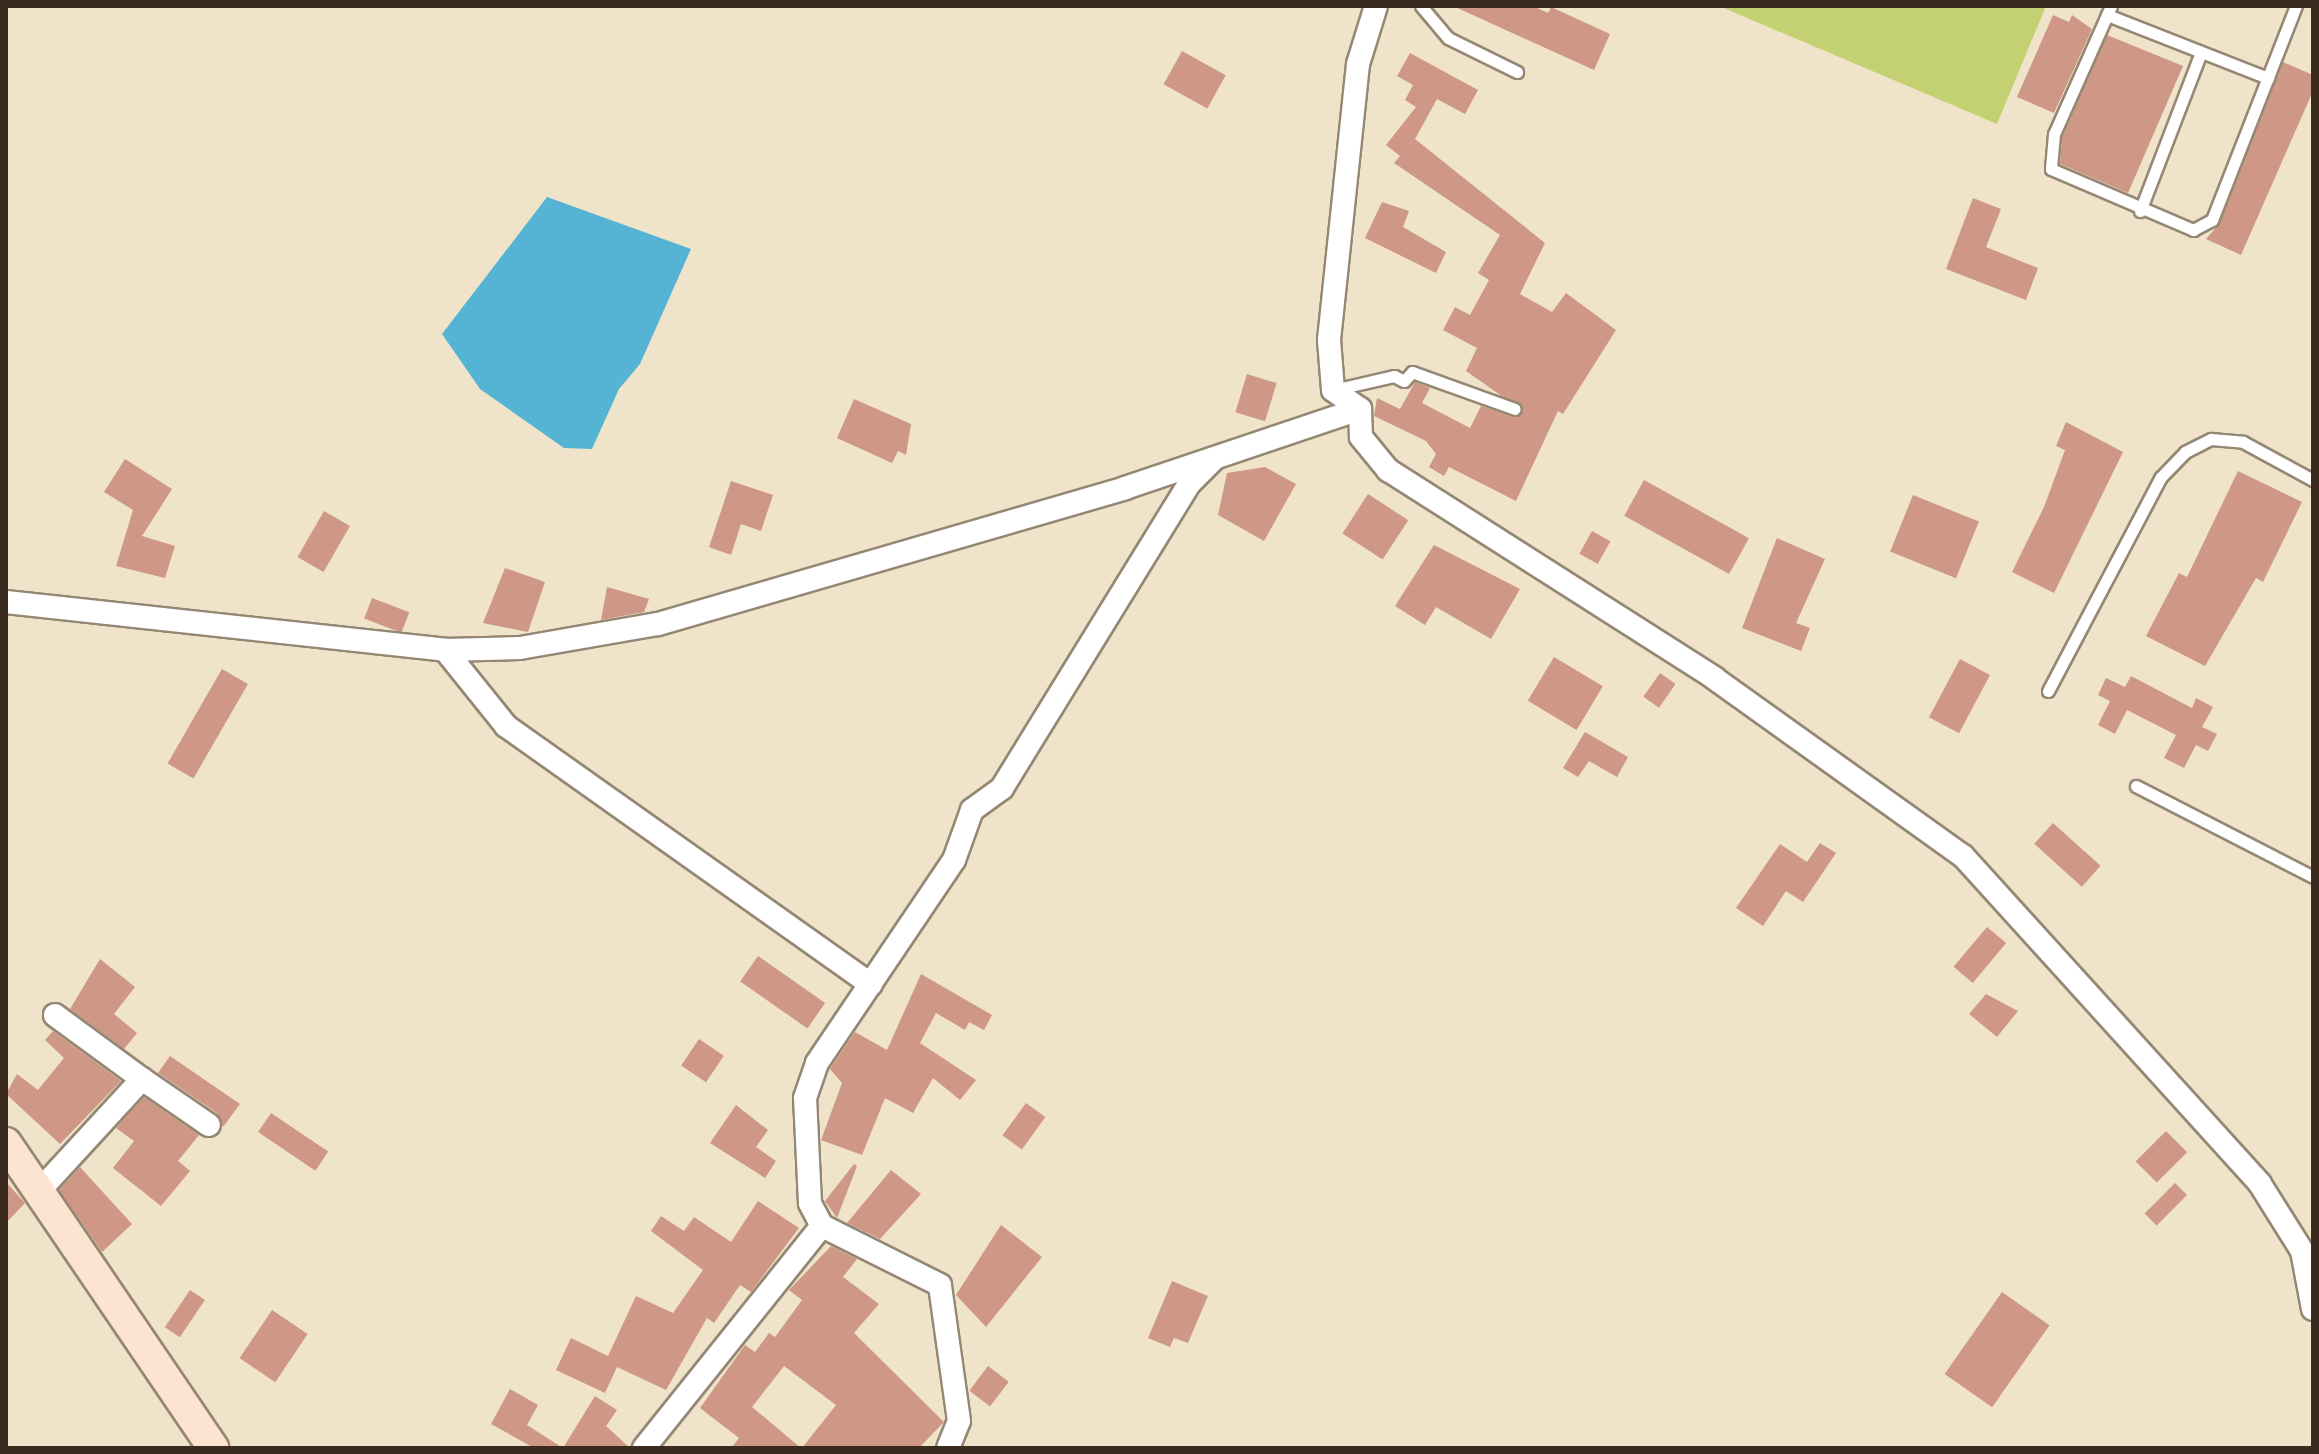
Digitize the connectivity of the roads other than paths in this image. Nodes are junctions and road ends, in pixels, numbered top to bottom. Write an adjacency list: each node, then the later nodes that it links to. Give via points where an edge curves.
1 (1376, 6): 9 (street, via 1358,64 1329,340)
2 (1421, 6): 6 (lane, via 1448,38)
3 (2296, 6): 7 (lane)
4 (2109, 11): 5 (lane); 8 (lane, via 2049,158 2065,179)
5 (2201, 52): 7 (lane); 8 (lane)
6 (1517, 72)
7 (2268, 78): 8 (lane, via 2206,227 2177,227)
8 (2140, 211)
9 (1333, 390): 10 (street); 11 (lane, via 1394,376 1404,381 1412,372)
10 (1360, 409): 12 (street); 26 (street, via 1361,437 1388,470 1714,678 1963,856 2260,1184 2302,1251)
11 (1515, 409)
12 (1216, 458): 15 (street, via 658,624 520,648); 19 (street, via 1190,483 1002,788 972,810 954,860)
13 (2313, 480): 16 (lane, via 2243,442 2211,439 2185,452 2161,477)
14 (6, 602): 15 (street)
15 (445, 650): 19 (street, via 506,726)
16 (2048, 691)
17 (2136, 786): 18 (lane)
18 (2313, 877)
19 (871, 984): 25 (street, via 817,1063 805,1098 810,1203)
20 (55, 1015): 21 (street)
21 (142, 1079): 22 (street); 24 (street)
22 (209, 1125)
23 (6, 1143): 24 (street)
24 (40, 1190): 27 (street)
25 (822, 1226): 28 (street); 29 (street, via 940,1285 959,1421)
26 (2313, 1309)
27 (213, 1448)
28 (644, 1448)
29 (948, 1448)

